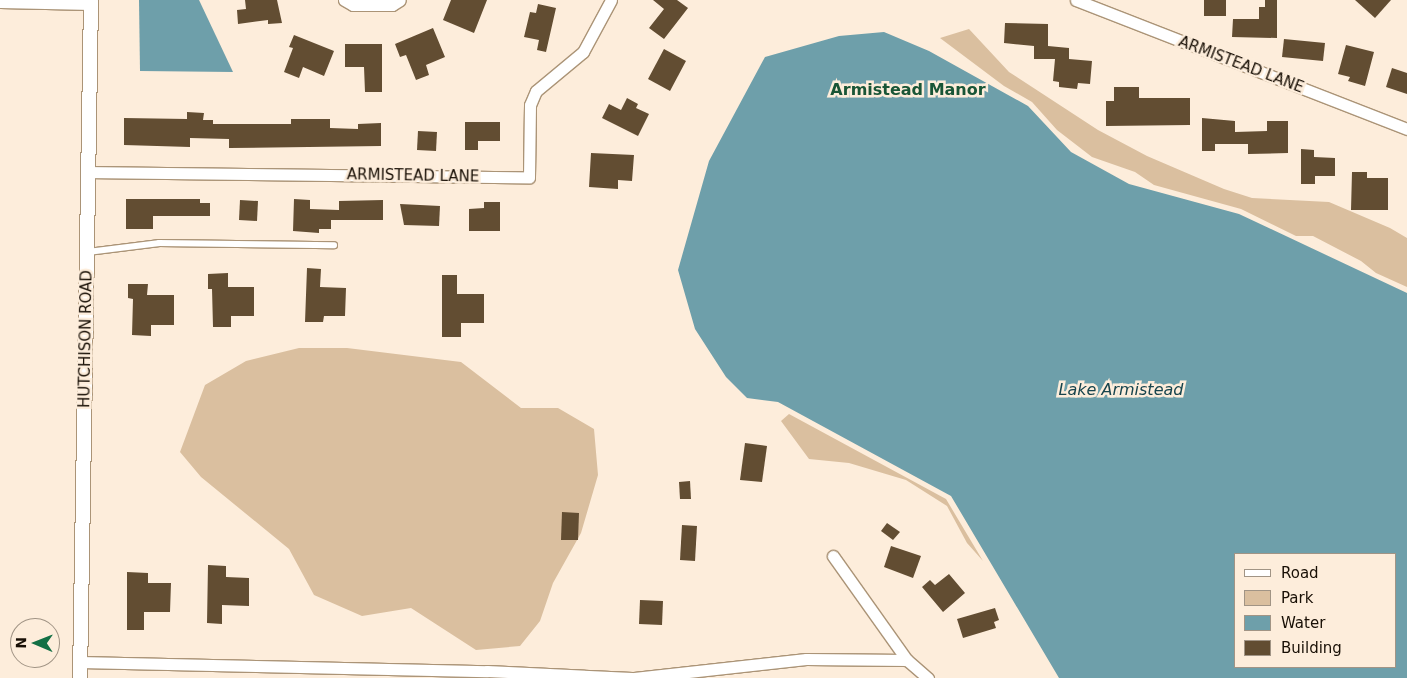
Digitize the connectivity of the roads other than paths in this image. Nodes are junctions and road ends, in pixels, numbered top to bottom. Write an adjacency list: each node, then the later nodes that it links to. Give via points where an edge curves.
1 (344, 0): 2 (street, via 353,5 392,5)
2 (400, 0)
3 (612, 0): 9 (street, ARMISTEAD LANE, via 583,52 536,91 530,105 529,177)
4 (1076, 0): 8 (street, ARMISTEAD LANE)
5 (0, 2): 6 (street)
6 (53, 2): 7 (street)
7 (91, 2): 9 (street, HUTCHISON ROAD)
8 (1407, 129)
9 (90, 172): 11 (street, HUTCHISON ROAD)
10 (334, 245): 11 (lane, via 159,243)
11 (88, 252): 14 (street, HUTCHISON ROAD)
12 (833, 556): 13 (street)
13 (907, 660): 16 (street, via 790,660); 17 (street)
14 (80, 662): 15 (street, HUTCHISON ROAD); 16 (street, via 487,671)
15 (80, 678)
16 (633, 678)
17 (928, 678)

